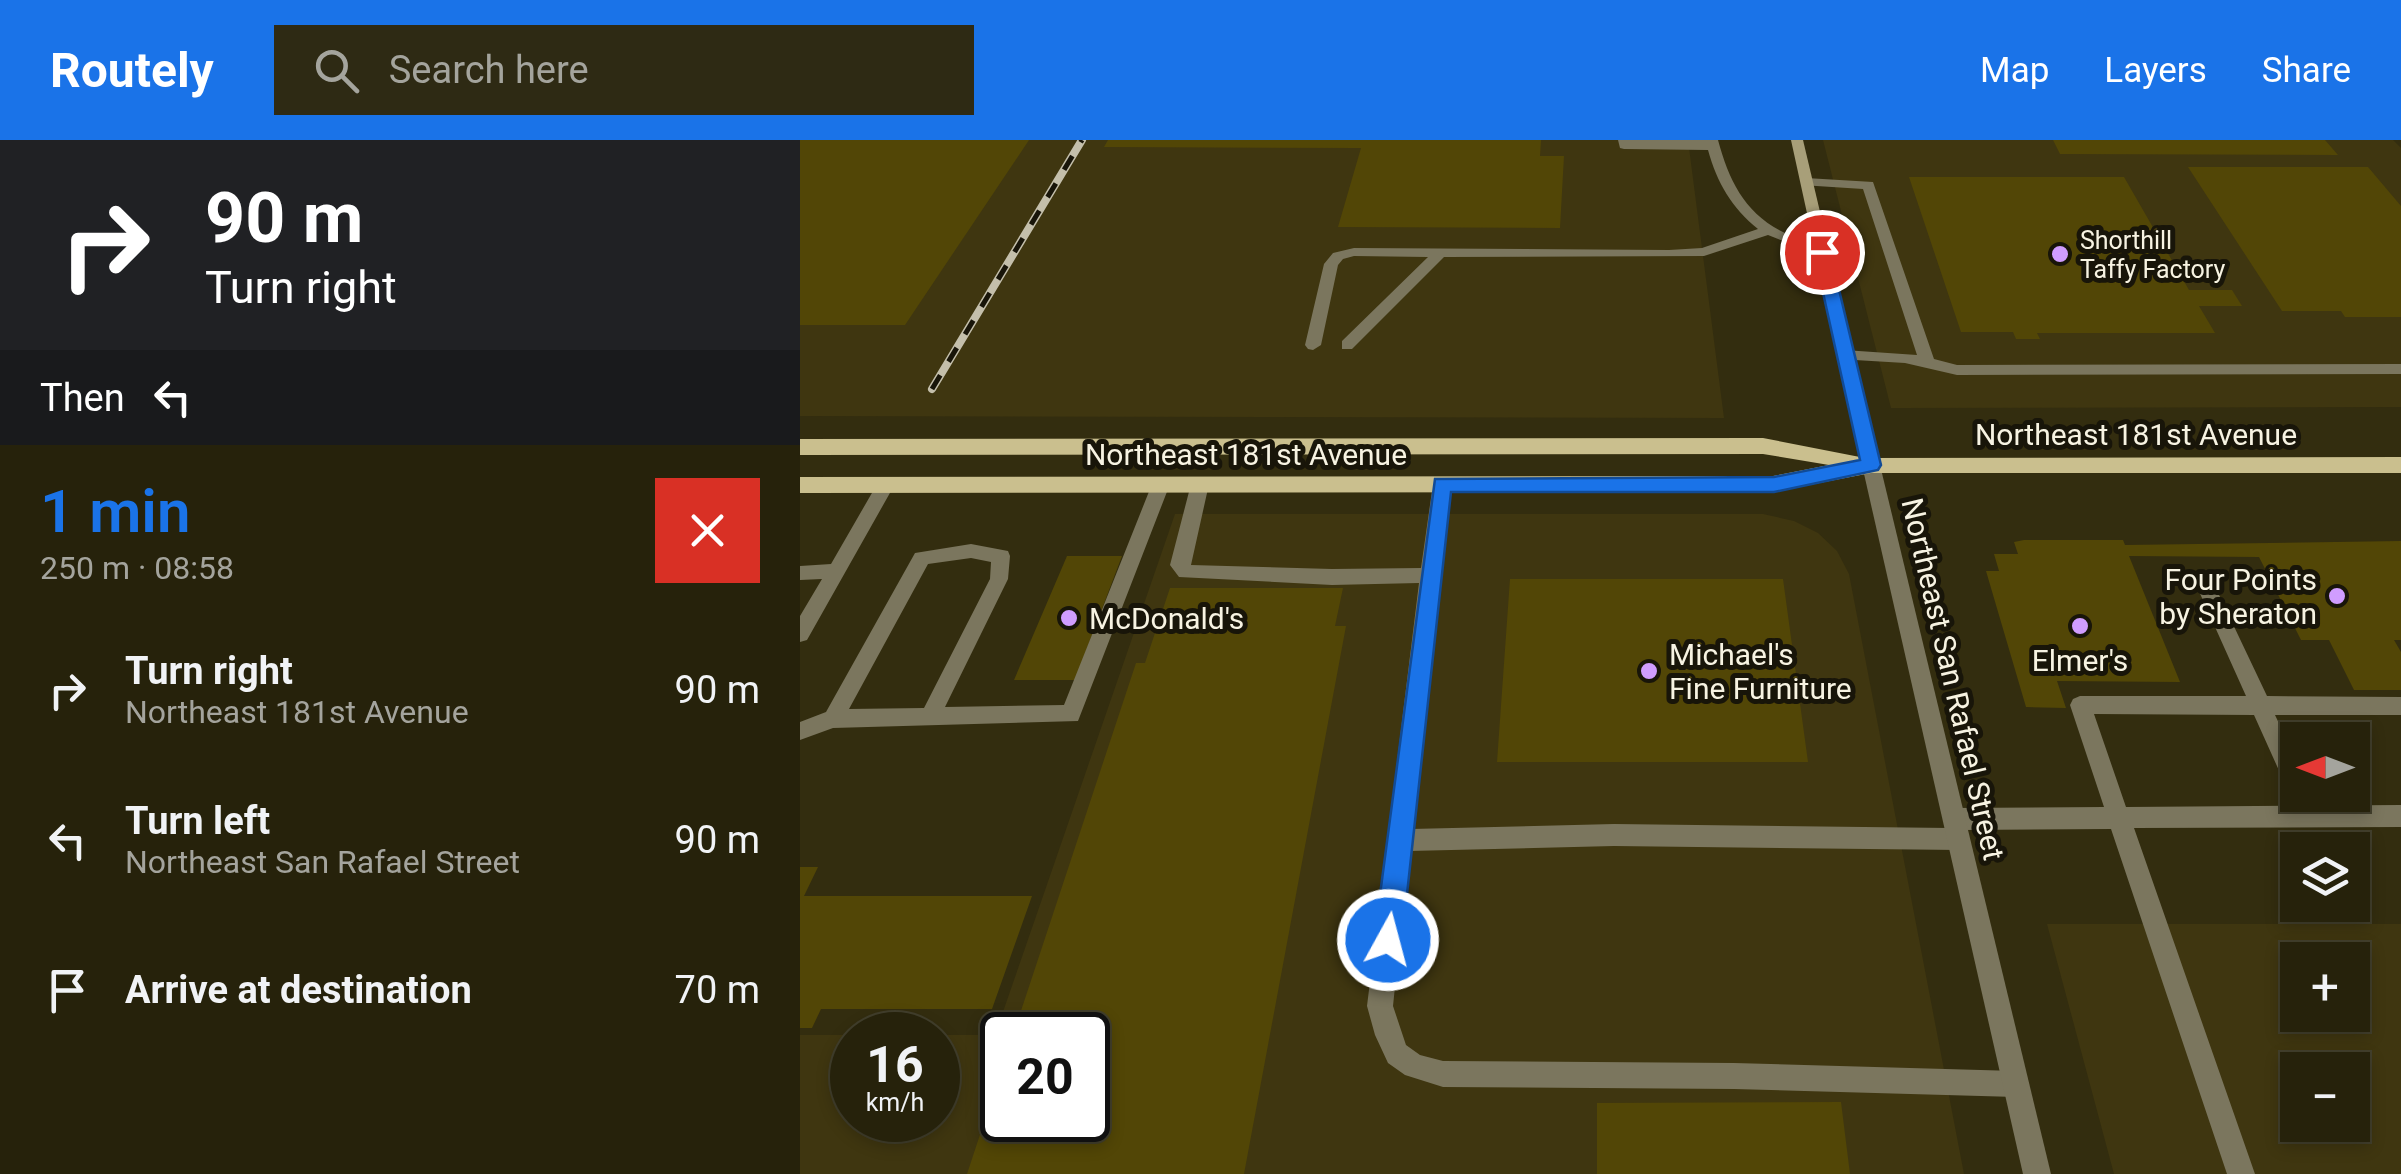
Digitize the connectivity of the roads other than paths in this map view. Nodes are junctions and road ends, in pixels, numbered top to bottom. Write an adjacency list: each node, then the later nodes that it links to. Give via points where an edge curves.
1 (1624, 140): 3 (street)
2 (1796, 140): 4 (street, Northeast San Rafael Street)
3 (1713, 143): 5 (street, via 1727,188)
4 (1806, 182): 6 (street, Northeast San Rafael Street); 11 (street, via 1868,185)
5 (1766, 231): 6 (street); 7 (street, via 1704,252)
6 (1822, 252): 10 (street, Northeast San Rafael Street)
7 (1439, 254): 8 (street, via 1338,256); 9 (street)
8 (1312, 345)
9 (1347, 345)
10 (1844, 355): 11 (street); 15 (street, Northeast San Rafael Street)
11 (1926, 363): 12 (street, via 1957,370)
12 (2401, 369)
13 (800, 447): 14 (main road, Northeast 181st Avenue)
14 (1046, 447): 15 (main road, Northeast 181st Avenue, via 1762,446); 17 (main road, via 984,463 922,465)
15 (1871, 465): 16 (main road, Northeast 181st Avenue); 20 (main road, Northeast 181st Avenue, via 1774,484); 37 (street, Northeast San Rafael Street)
16 (2401, 465)
17 (886, 484): 18 (main road, Northeast 181st Avenue); 21 (main road, Northeast 181st Avenue); 22 (street)
18 (1162, 484): 19 (main road, Northeast 181st Avenue); 29 (street, via 1070,714)
19 (1200, 484): 20 (main road, Northeast 181st Avenue); 24 (street, via 1182,543 1179,565 1186,572)
20 (1442, 484): 24 (street)
21 (800, 485)
22 (836, 571): 23 (street); 26 (street)
23 (800, 573)
24 (1429, 575): 38 (street)
25 (2202, 578): 27 (street)
26 (800, 634)
27 (2260, 706): 28 (street); 32 (street); 36 (street, via 2080,706)
28 (2401, 706)
29 (930, 717): 30 (street); 30 (street, via 999,579 1002,556 922,558)
30 (833, 719): 31 (street)
31 (800, 731)
32 (2280, 750)
33 (2280, 802): 36 (street)
34 (2370, 811): 35 (street)
35 (2401, 816)
36 (2122, 818): 37 (street); 41 (street)
37 (1957, 829): 38 (street); 39 (street, Northeast San Rafael Street)
38 (1401, 840): 39 (street, via 1380,1006 1390,1048 1412,1068 1442,1074)
39 (2016, 1084): 40 (street, Northeast San Rafael Street)
40 (2037, 1174)
41 (2241, 1174)

